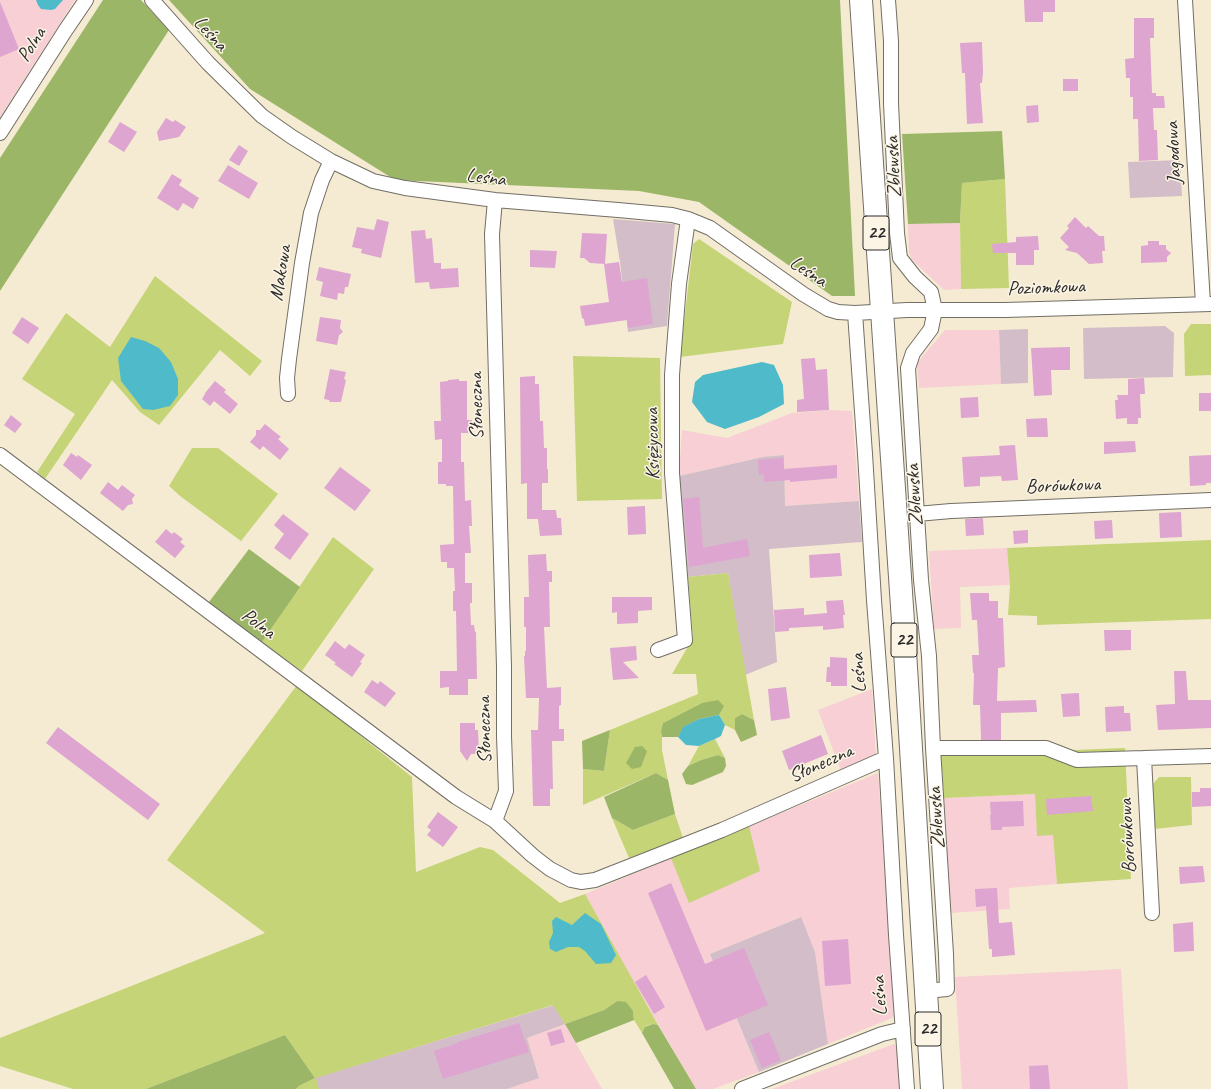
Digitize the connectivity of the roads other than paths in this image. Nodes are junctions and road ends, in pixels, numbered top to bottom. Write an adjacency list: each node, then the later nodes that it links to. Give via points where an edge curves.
1 (86, 0): 6 (street, Polna)
2 (152, 0): 7 (street, Leśna, via 208,63 262,116)
3 (861, 0): 12 (main road, Zblewska / 22)
4 (888, 0): 11 (street, Zblewska, via 900,258 931,292)
5 (1185, 0): 10 (street, Jagodowa)
6 (0, 133)
7 (330, 161): 8 (street, Leśna, via 373,181); 14 (street, Makowa, via 312,213 302,263 288,359)
8 (495, 200): 9 (street, Leśna, via 672,215); 23 (street, Słoneczna, via 492,234 506,791)
9 (688, 219): 13 (street, Leśna, via 710,228 792,287 828,309); 18 (street, Księżycowa, via 679,284 672,375 672,473 685,640)
10 (1207, 304): 11 (street, Poziomkowa)
11 (935, 310): 12 (street, Poziomkowa); 17 (street, Zblewska, via 931,329 913,353 908,368)
12 (881, 311): 13 (street, Leśna); 25 (main road, Zblewska / 22)
13 (855, 313): 21 (street, Leśna)
14 (288, 394)
15 (0, 456): 23 (street, Polna, via 456,797)
16 (1211, 500): 17 (street, Borówkowa)
17 (917, 514): 19 (street, Zblewska, via 929,656)
18 (658, 650)
19 (933, 748): 22 (street, via 1046,748 1077,760); 25 (street, Zblewska, via 947,989)
20 (1211, 756): 22 (street)
21 (886, 758): 23 (street, Słoneczna, via 722,830 588,882 571,880 550,869); 26 (street, Leśna)
22 (1144, 758): 24 (street, Borówkowa)
23 (495, 821)
24 (1152, 913)
25 (926, 991): 29 (main road, Zblewska / 22)
26 (903, 1029): 27 (street, Leśna, via 882,1034); 28 (street, Leśna)
27 (742, 1089)
28 (907, 1089)
29 (932, 1089)

